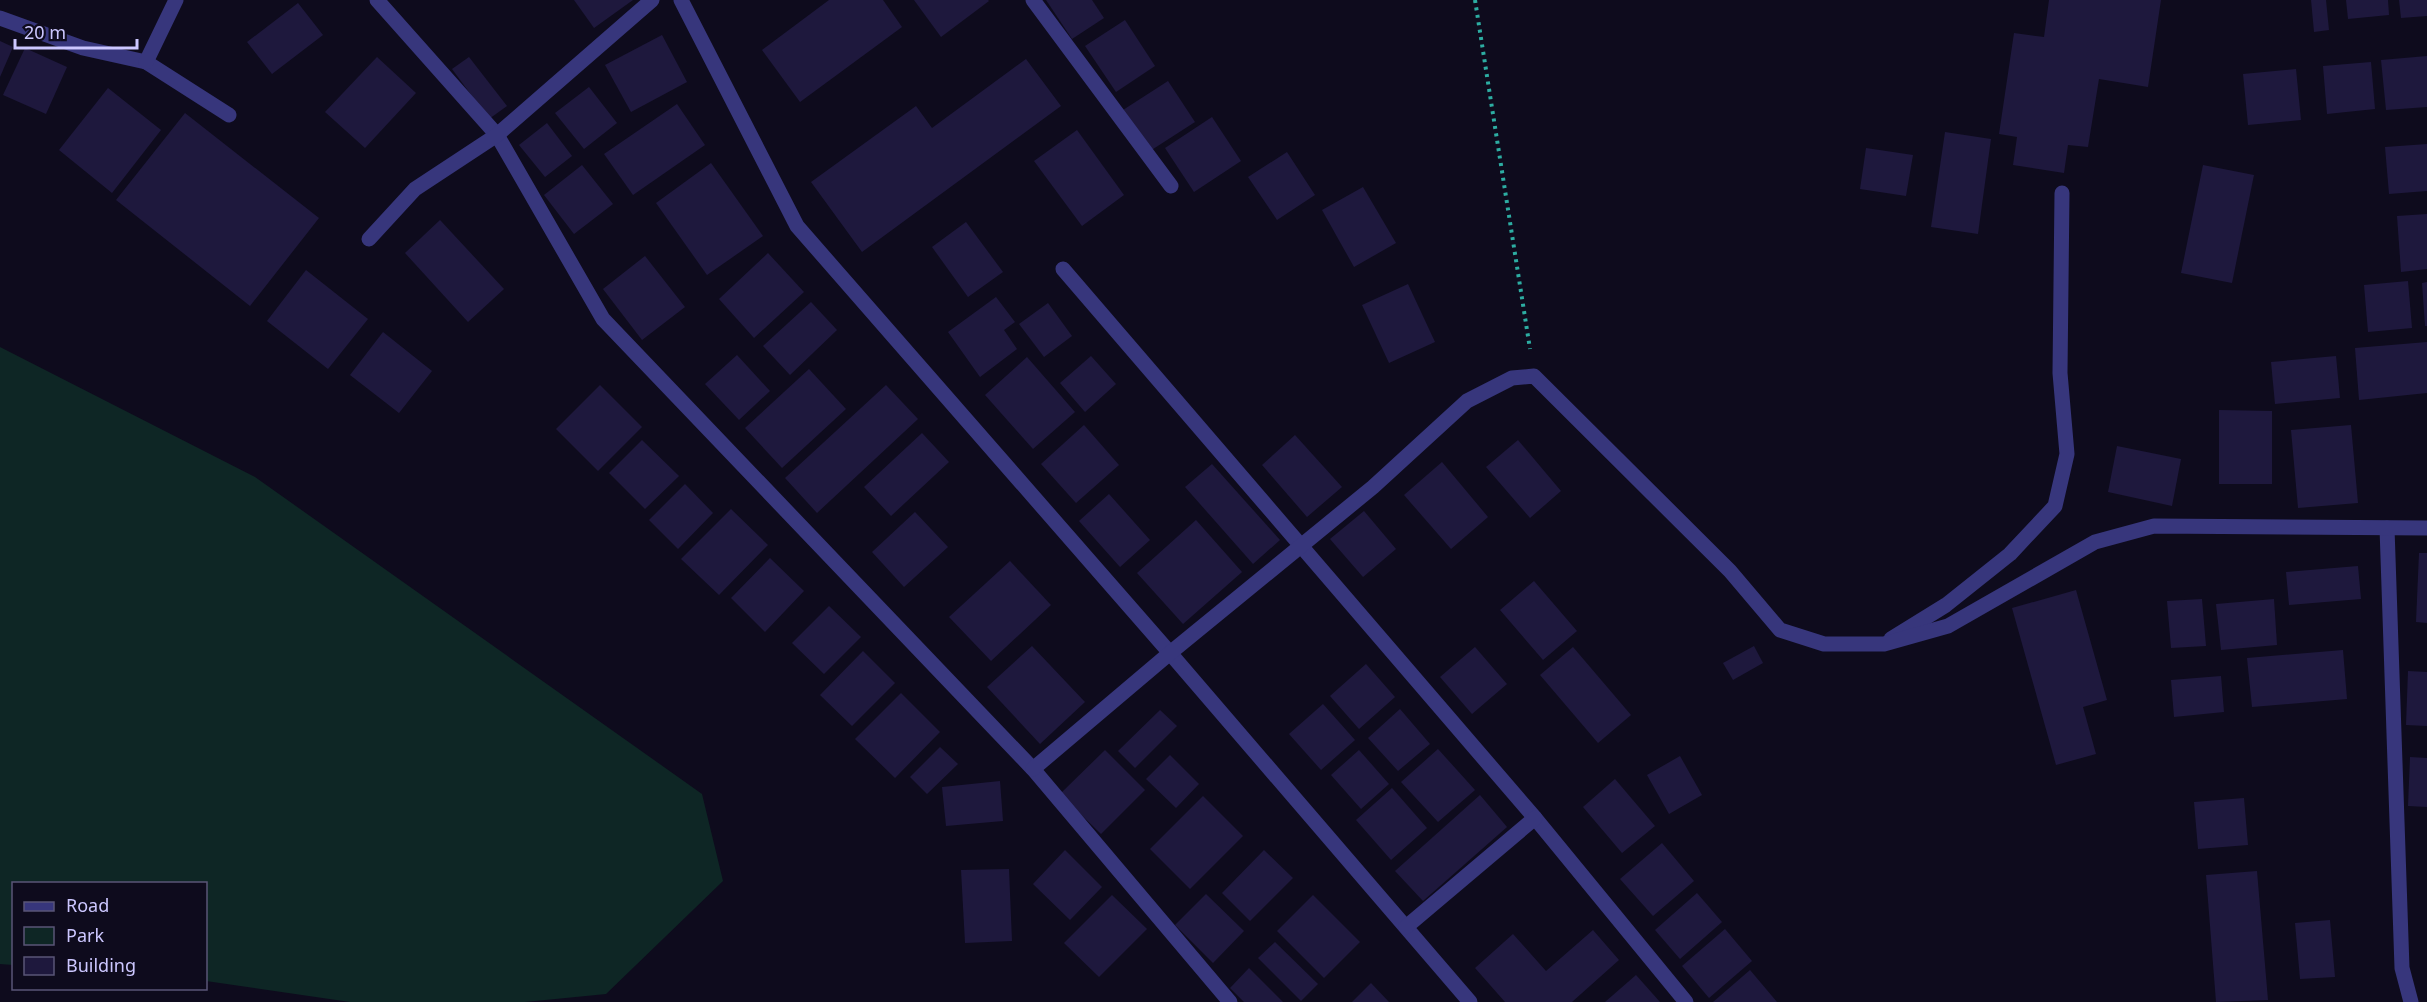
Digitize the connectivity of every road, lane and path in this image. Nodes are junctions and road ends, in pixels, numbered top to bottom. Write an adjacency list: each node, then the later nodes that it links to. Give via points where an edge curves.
1 (176, 0): 8 (street)
2 (377, 0): 10 (street)
3 (652, 0): 10 (street)
4 (681, 0): 20 (street, via 797,226)
5 (1033, 0): 11 (street)
6 (1475, 0): 15 (path)
7 (0, 18): 8 (street, via 82,48)
8 (146, 62): 9 (street)
9 (229, 115)
10 (497, 135): 13 (street, via 415,189); 21 (street, via 603,319)
11 (1171, 186)
12 (2062, 193): 19 (street, via 2060,373 2067,454 2055,506 2010,554 1946,605)
13 (369, 239)
14 (1063, 269): 18 (street)
15 (1534, 376): 18 (street, via 1512,378 1467,401 1374,487); 19 (street, via 1730,571 1780,630 1824,644)
16 (2387, 528): 17 (street); 19 (street, via 2154,526 2094,542 1948,626); 27 (street, via 2402,968)
17 (2427, 528)
18 (1302, 546): 20 (street); 22 (street)
19 (1884, 644)
20 (1170, 652): 21 (street); 23 (street)
21 (1033, 769): 24 (street)
22 (1535, 818): 23 (street); 26 (street)
23 (1406, 927): 25 (street)
24 (1230, 1002)
25 (1470, 1002)
26 (1686, 1002)
27 (2412, 1002)

